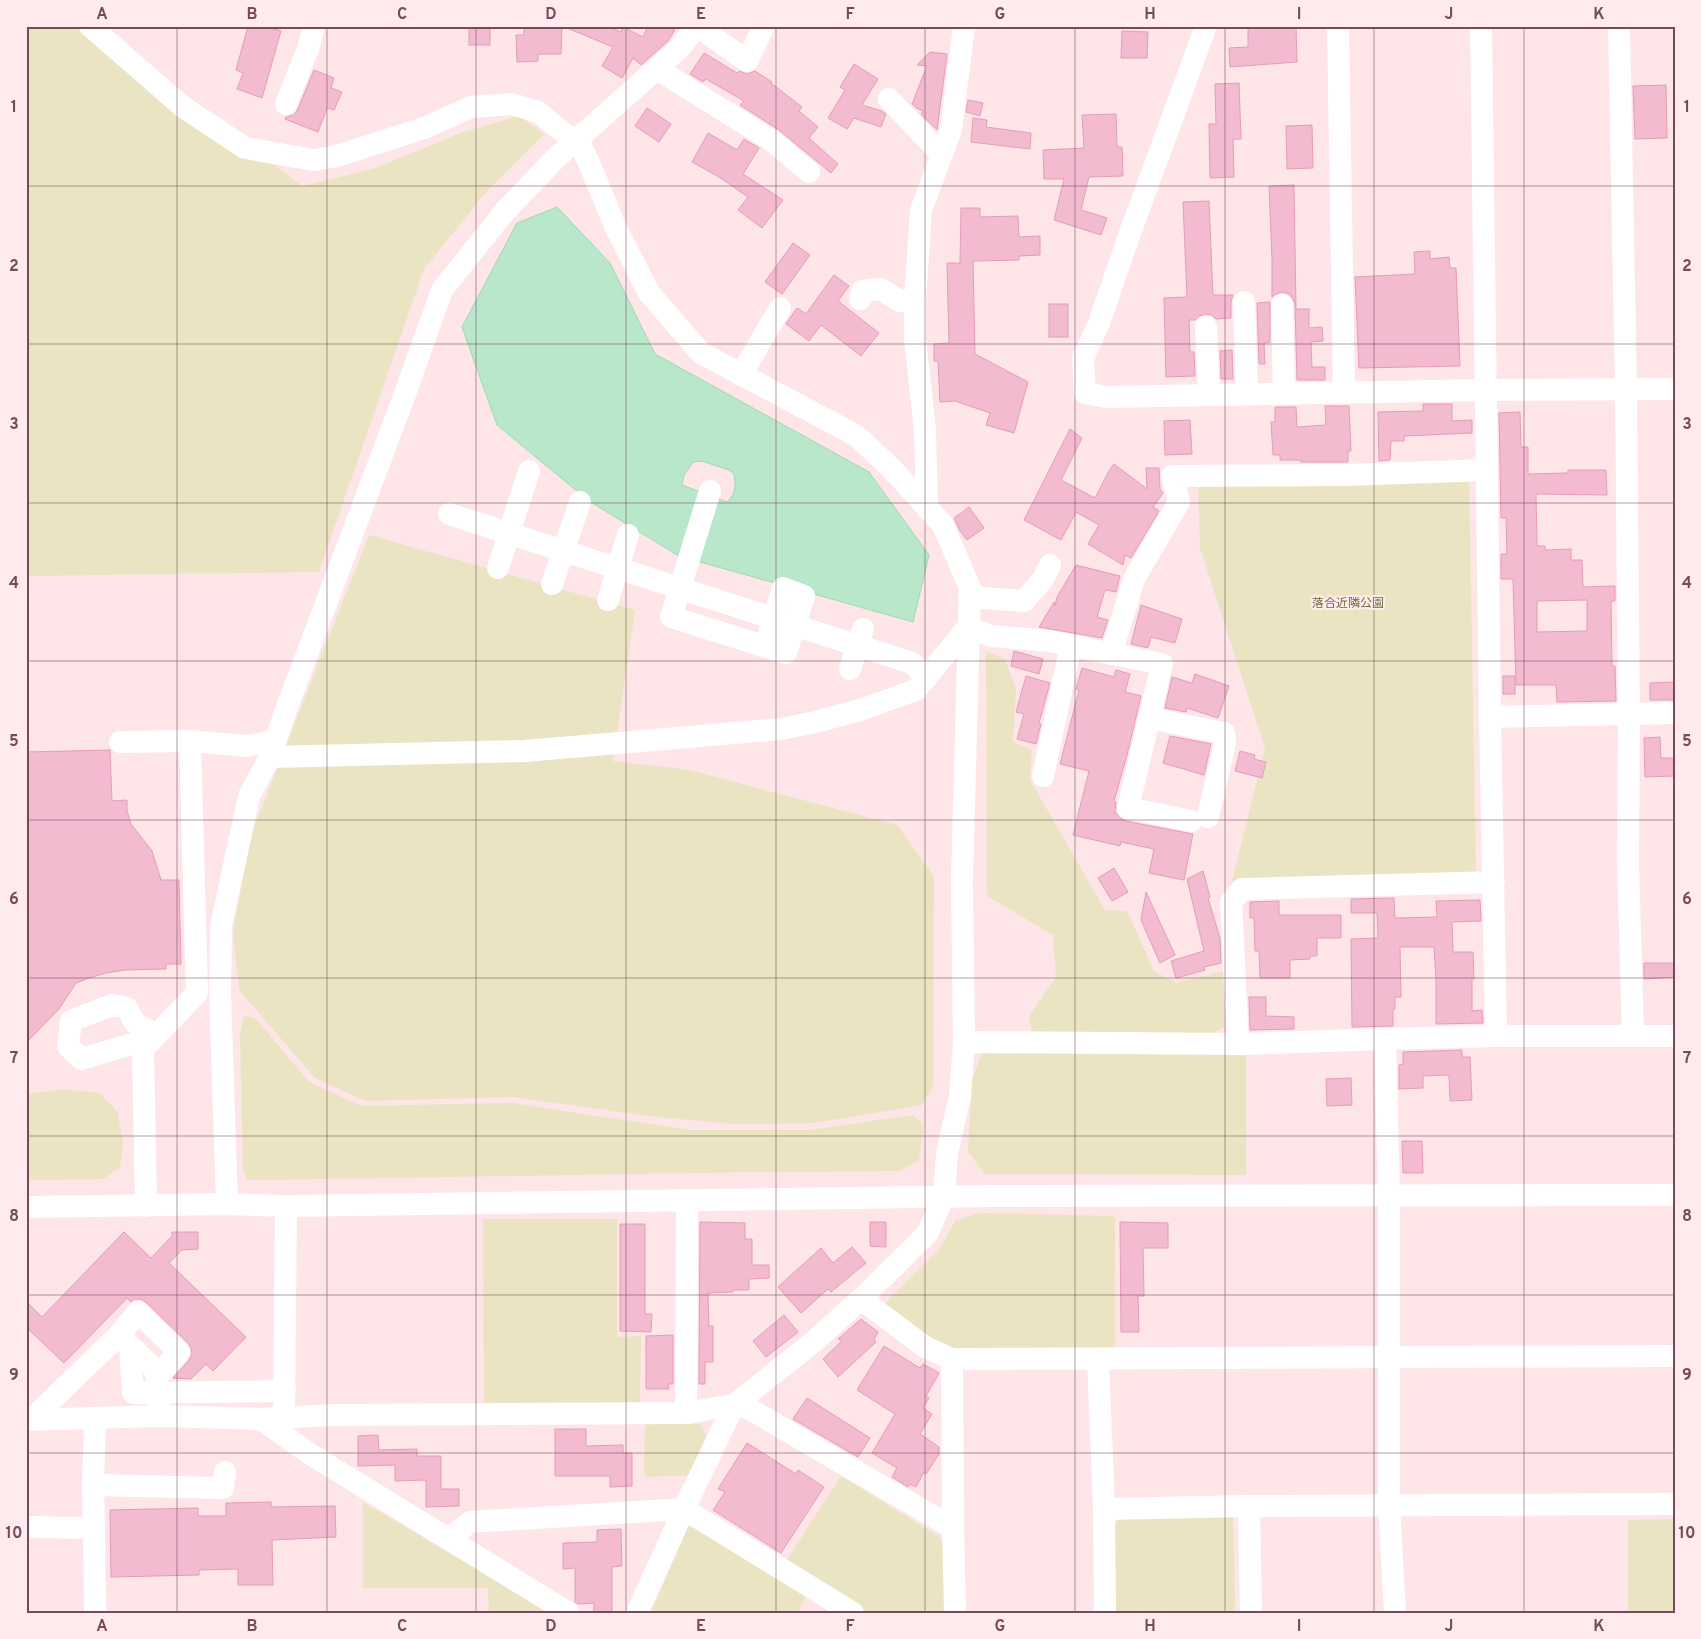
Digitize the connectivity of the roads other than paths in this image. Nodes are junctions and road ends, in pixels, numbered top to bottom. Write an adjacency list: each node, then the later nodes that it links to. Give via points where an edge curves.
1 (90, 26): 13 (street, via 183,107 245,148 314,160 337,156 424,128 471,107 512,104 538,112)
2 (314, 26): 12 (street)
3 (697, 26): 4 (street, via 747,60); 10 (street, via 678,50)
4 (764, 26)
5 (964, 26): 14 (street, via 951,130)
6 (1206, 26): 29 (street, via 1099,323 1083,358 1085,393 1106,397)
7 (1338, 26): 26 (street)
8 (1481, 26): 24 (street)
9 (1619, 26): 25 (street)
10 (656, 69): 13 (street); 15 (street, via 771,140)
11 (889, 99): 14 (street)
12 (286, 104)
13 (576, 141): 22 (street, via 649,293 701,353); 61 (street, via 505,211 442,290)
14 (942, 155): 17 (street, via 921,210)
15 (809, 172)
16 (860, 299): 17 (street, via 862,291 880,289 900,300)
17 (915, 301): 34 (street, via 915,339 925,430)
18 (1244, 302): 27 (street)
19 (1282, 305): 28 (street)
20 (780, 308): 22 (street)
21 (1206, 327): 29 (street)
22 (741, 375): 34 (street, via 857,436)
23 (1675, 389): 25 (street)
24 (1486, 390): 25 (street); 26 (street); 30 (street)
25 (1626, 390): 55 (street)
26 (1344, 393): 28 (street)
27 (1247, 394): 28 (street); 29 (street)
28 (1284, 394)
29 (1209, 395)
30 (1486, 470): 52 (street, via 1172,476 1179,502 1134,579); 57 (street)
31 (529, 471): 36 (street)
32 (710, 491): 43 (street)
33 (580, 502): 38 (street)
34 (927, 508): 44 (street, via 943,525 970,588)
35 (449, 514): 36 (street)
36 (510, 534): 38 (street); 40 (street)
37 (628, 535): 41 (street)
38 (564, 552): 41 (street); 42 (street)
39 (1050, 565): 44 (street, via 1043,579 1024,601)
40 (498, 568)
41 (619, 569): 43 (street); 45 (street)
42 (552, 584)
43 (680, 589): 46 (street); 51 (street, via 671,617)
44 (970, 597): 48 (street)
45 (608, 600)
46 (773, 618): 47 (street); 47 (street, via 783,588 804,596); 51 (street)
47 (794, 625): 49 (street); 51 (street, via 786,653)
48 (968, 627): 50 (street, via 991,636); 54 (street); 68 (street, via 962,880)
49 (860, 637): 53 (street); 54 (street, via 912,663)
50 (1071, 644): 52 (street); 62 (street)
51 (765, 647)
52 (1111, 654): 58 (street, via 1162,664)
53 (850, 670)
54 (926, 678): 61 (street, via 916,690 860,710 782,729 525,751)
55 (1630, 713): 56 (street); 57 (street); 64 (street, via 1628,863)
56 (1675, 713)
57 (1490, 717): 63 (street)
58 (1149, 718): 58 (street, via 1128,808 1200,819 1225,742 1224,733)
59 (120, 742): 60 (street)
60 (190, 742): 61 (street); 75 (street, via 197,994 150,1042)
61 (273, 749): 74 (street, via 248,796 221,926)
62 (1043, 776)
63 (1494, 882): 65 (street); 69 (street, via 1242,889 1231,902)
64 (1633, 1035): 65 (street); 66 (street)
65 (1496, 1036): 67 (street)
66 (1675, 1036)
67 (1385, 1039): 69 (street); 70 (street)
68 (964, 1042): 69 (street); 72 (street, via 960,1096 947,1152)
69 (1238, 1044)
70 (1389, 1195): 71 (street); 72 (street); 81 (street)
71 (1675, 1195)
72 (944, 1197): 73 (street); 78 (street, via 928,1234)
73 (687, 1200): 76 (street); 87 (street)
74 (227, 1204): 75 (street); 76 (street)
75 (146, 1206): 77 (street)
76 (286, 1206): 85 (street)
77 (26, 1207)
78 (862, 1298): 82 (street, via 925,1346); 86 (street, via 811,1344)
79 (124, 1340): 84 (street, via 156,1372); 84 (street, via 138,1312 179,1352); 92 (street)
80 (1675, 1356): 81 (street)
81 (1390, 1358): 83 (street); 96 (street)
82 (952, 1359): 83 (street); 102 (street)
83 (1098, 1359): 99 (street)
84 (157, 1385): 85 (street); 88 (street)
85 (285, 1391): 89 (street)
86 (734, 1405): 87 (street); 98 (street); 102 (street, via 748,1408)
87 (686, 1413): 89 (street)
88 (159, 1416): 90 (street); 91 (street)
89 (284, 1418): 91 (street)
90 (95, 1419): 92 (street); 94 (street)
91 (261, 1419): 103 (street, via 310,1454)
92 (29, 1420)
93 (225, 1472): 94 (street, via 223,1488)
94 (93, 1485): 101 (street)
95 (1675, 1504): 96 (street)
96 (1389, 1505): 97 (street); 111 (street)
97 (1249, 1506): 99 (street); 110 (street)
98 (684, 1509): 103 (street, via 470,1522); 106 (street); 107 (street)
99 (1104, 1509): 109 (street)
100 (26, 1527): 101 (street)
101 (94, 1528): 104 (street)
102 (952, 1528): 108 (street)
103 (448, 1539): 105 (street)
104 (95, 1613)
105 (569, 1613)
106 (637, 1613)
107 (853, 1613)
108 (955, 1613)
109 (1105, 1613)
110 (1251, 1613)
111 (1396, 1613)

